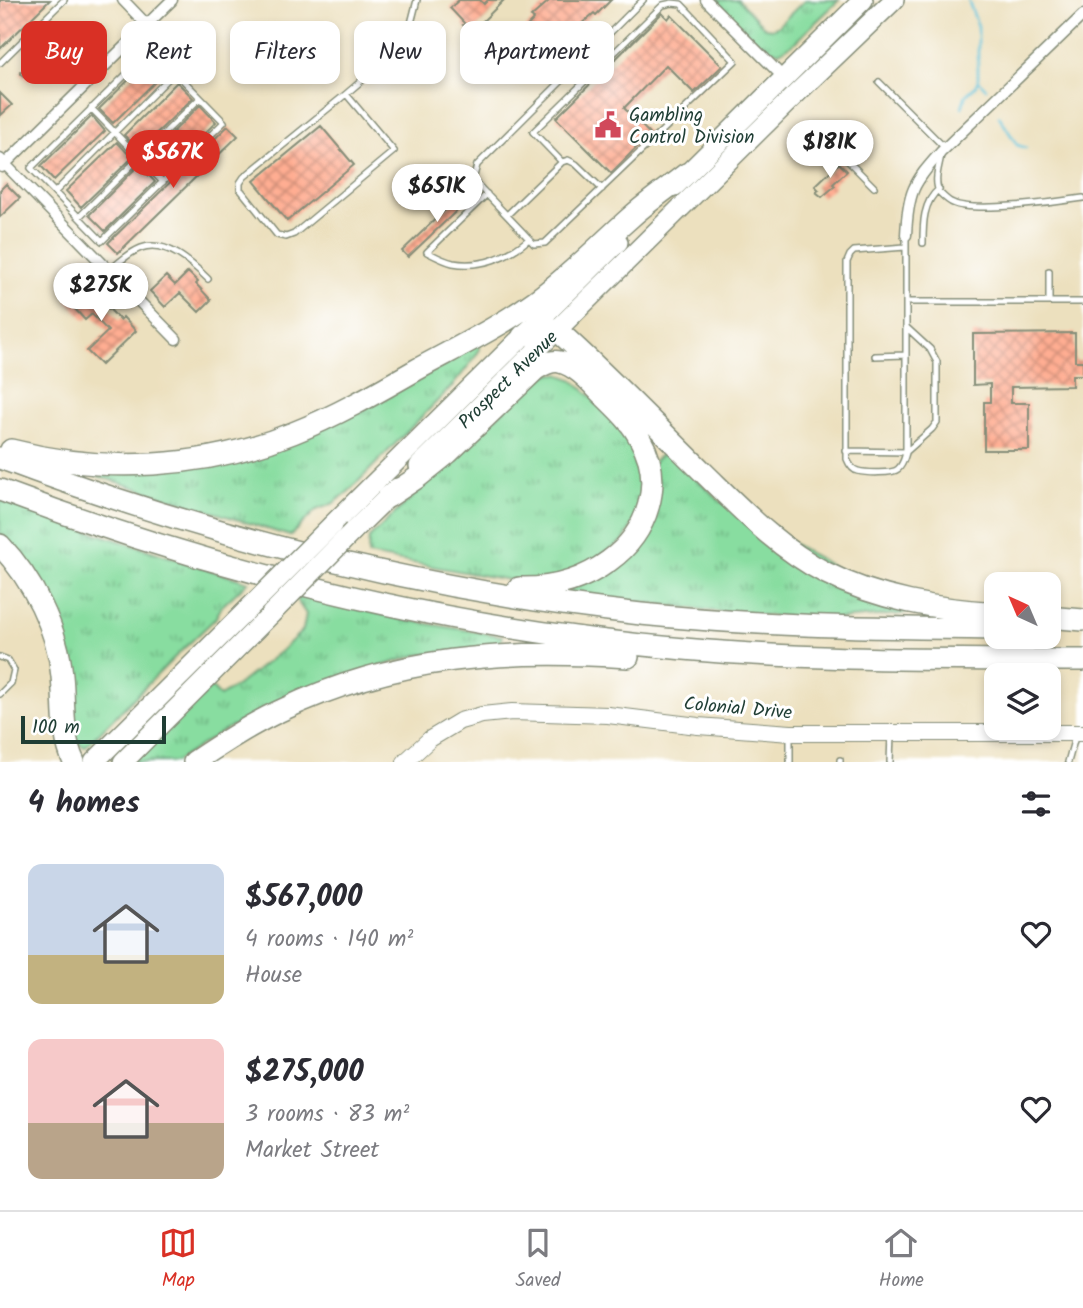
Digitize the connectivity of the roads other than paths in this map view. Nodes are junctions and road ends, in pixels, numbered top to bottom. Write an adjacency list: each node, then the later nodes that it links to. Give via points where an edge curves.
1 (64, 0): 13 (lane)
2 (124, 0): 10 (street)
3 (172, 0): 11 (street)
4 (417, 0): 20 (lane, via 406,43)
5 (643, 0): 35 (lane, via 477,165 473,180)
6 (706, 0): 14 (street)
7 (863, 0): 14 (highway, Prospect Avenue)
8 (894, 0): 19 (highway, Prospect Avenue)
9 (1083, 15): 25 (street)
10 (143, 21)
11 (151, 21)
12 (121, 50): 28 (street)
13 (0, 63)
14 (783, 78): 19 (street); 29 (highway, Prospect Avenue)
15 (121, 79): 22 (lane)
16 (879, 82): 25 (lane)
17 (163, 84): 23 (lane)
18 (187, 84): 21 (lane)
19 (798, 92): 50 (highway, Prospect Avenue)
20 (346, 94): 20 (lane, via 394,151 294,234 277,235 240,183)
21 (200, 98): 26 (lane); 30 (lane, via 224,122)
22 (91, 108): 23 (lane); 34 (lane, via 31,168)
23 (115, 132): 26 (lane); 34 (lane)
24 (824, 137): 31 (lane)
25 (943, 150): 33 (lane, via 936,183); 39 (street, via 911,192)
26 (139, 157): 30 (lane); 38 (lane)
27 (562, 162): 32 (lane, via 576,164); 32 (lane, via 533,132 663,5 681,4 736,61); 37 (lane)
28 (2, 165): 43 (street)
29 (686, 174): 51 (highway, Prospect Avenue); 55 (highway, via 527,307 362,400 293,433 224,454 153,464 74,462)
30 (163, 182): 38 (lane, via 102,241)
31 (874, 187)
32 (602, 189): 40 (lane, via 545,243 534,244)
33 (939, 189): 36 (lane, via 953,203 971,207); 41 (lane, via 926,208)
34 (55, 192): 38 (lane)
35 (487, 194): 37 (lane); 40 (lane, via 427,252 450,263 479,265 515,252)
36 (1083, 198)
37 (507, 215): 40 (lane)
38 (79, 217)
39 (905, 235): 42 (lane)
40 (529, 239)
41 (923, 243)
42 (905, 247): 46 (lane); 56 (lane, via 855,251 847,262)
43 (110, 270): 45 (lane, via 138,249 150,246 190,261); 52 (street)
44 (1049, 271): 47 (lane)
45 (208, 279)
46 (906, 302): 47 (lane); 49 (lane)
47 (1049, 302): 48 (lane)
48 (1083, 302)
49 (906, 327): 53 (lane); 57 (lane, via 937,362 937,422)
50 (556, 330): 51 (highway, via 535,328); 60 (highway, Prospect Avenue); 63 (highway, via 741,511 796,555 839,579 885,596)
51 (523, 337): 78 (highway, Prospect Avenue, bridge)
52 (176, 339)
53 (906, 355): 54 (lane); 57 (lane)
54 (875, 356)
55 (0, 446)
56 (846, 451): 57 (lane); 57 (lane, via 854,470 892,472 904,462)
57 (906, 452)
58 (0, 458): 62 (highway, via 212,529)
59 (0, 490): 69 (highway, via 174,550 334,593 519,629)
60 (388, 497): 62 (highway, via 448,453 532,372 552,362 575,370 625,418 643,444 652,478 647,513 635,536 601,567 567,583 523,588); 79 (highway, Prospect Avenue, bridge)
61 (0, 545): 77 (highway, via 27,580 54,636 66,738)
62 (395, 575): 66 (highway, via 536,600 676,617 818,626)
63 (984, 612)
64 (1061, 618): 65 (highway)
65 (1083, 620)
66 (984, 629)
67 (1061, 629): 68 (highway)
68 (1083, 629)
69 (683, 649): 71 (highway, via 860,659); 73 (highway, via 643,657 525,654 442,661 360,680)
70 (0, 657): 72 (lane, via 14,670 11,683)
71 (1083, 660)
72 (0, 694)
73 (280, 710): 80 (highway); 81 (highway)
74 (790, 733): 76 (main road, Colonial Drive); 82 (main road, Colonial Drive, via 608,715 512,712 460,721); 83 (lane)
75 (1079, 733): 76 (main road, Colonial Drive); 85 (lane)
76 (891, 734): 84 (lane)
77 (74, 762)
78 (94, 762)
79 (123, 762)
80 (182, 762)
81 (194, 762)
82 (405, 762)
83 (790, 762)
84 (890, 762)
85 (1068, 762)

